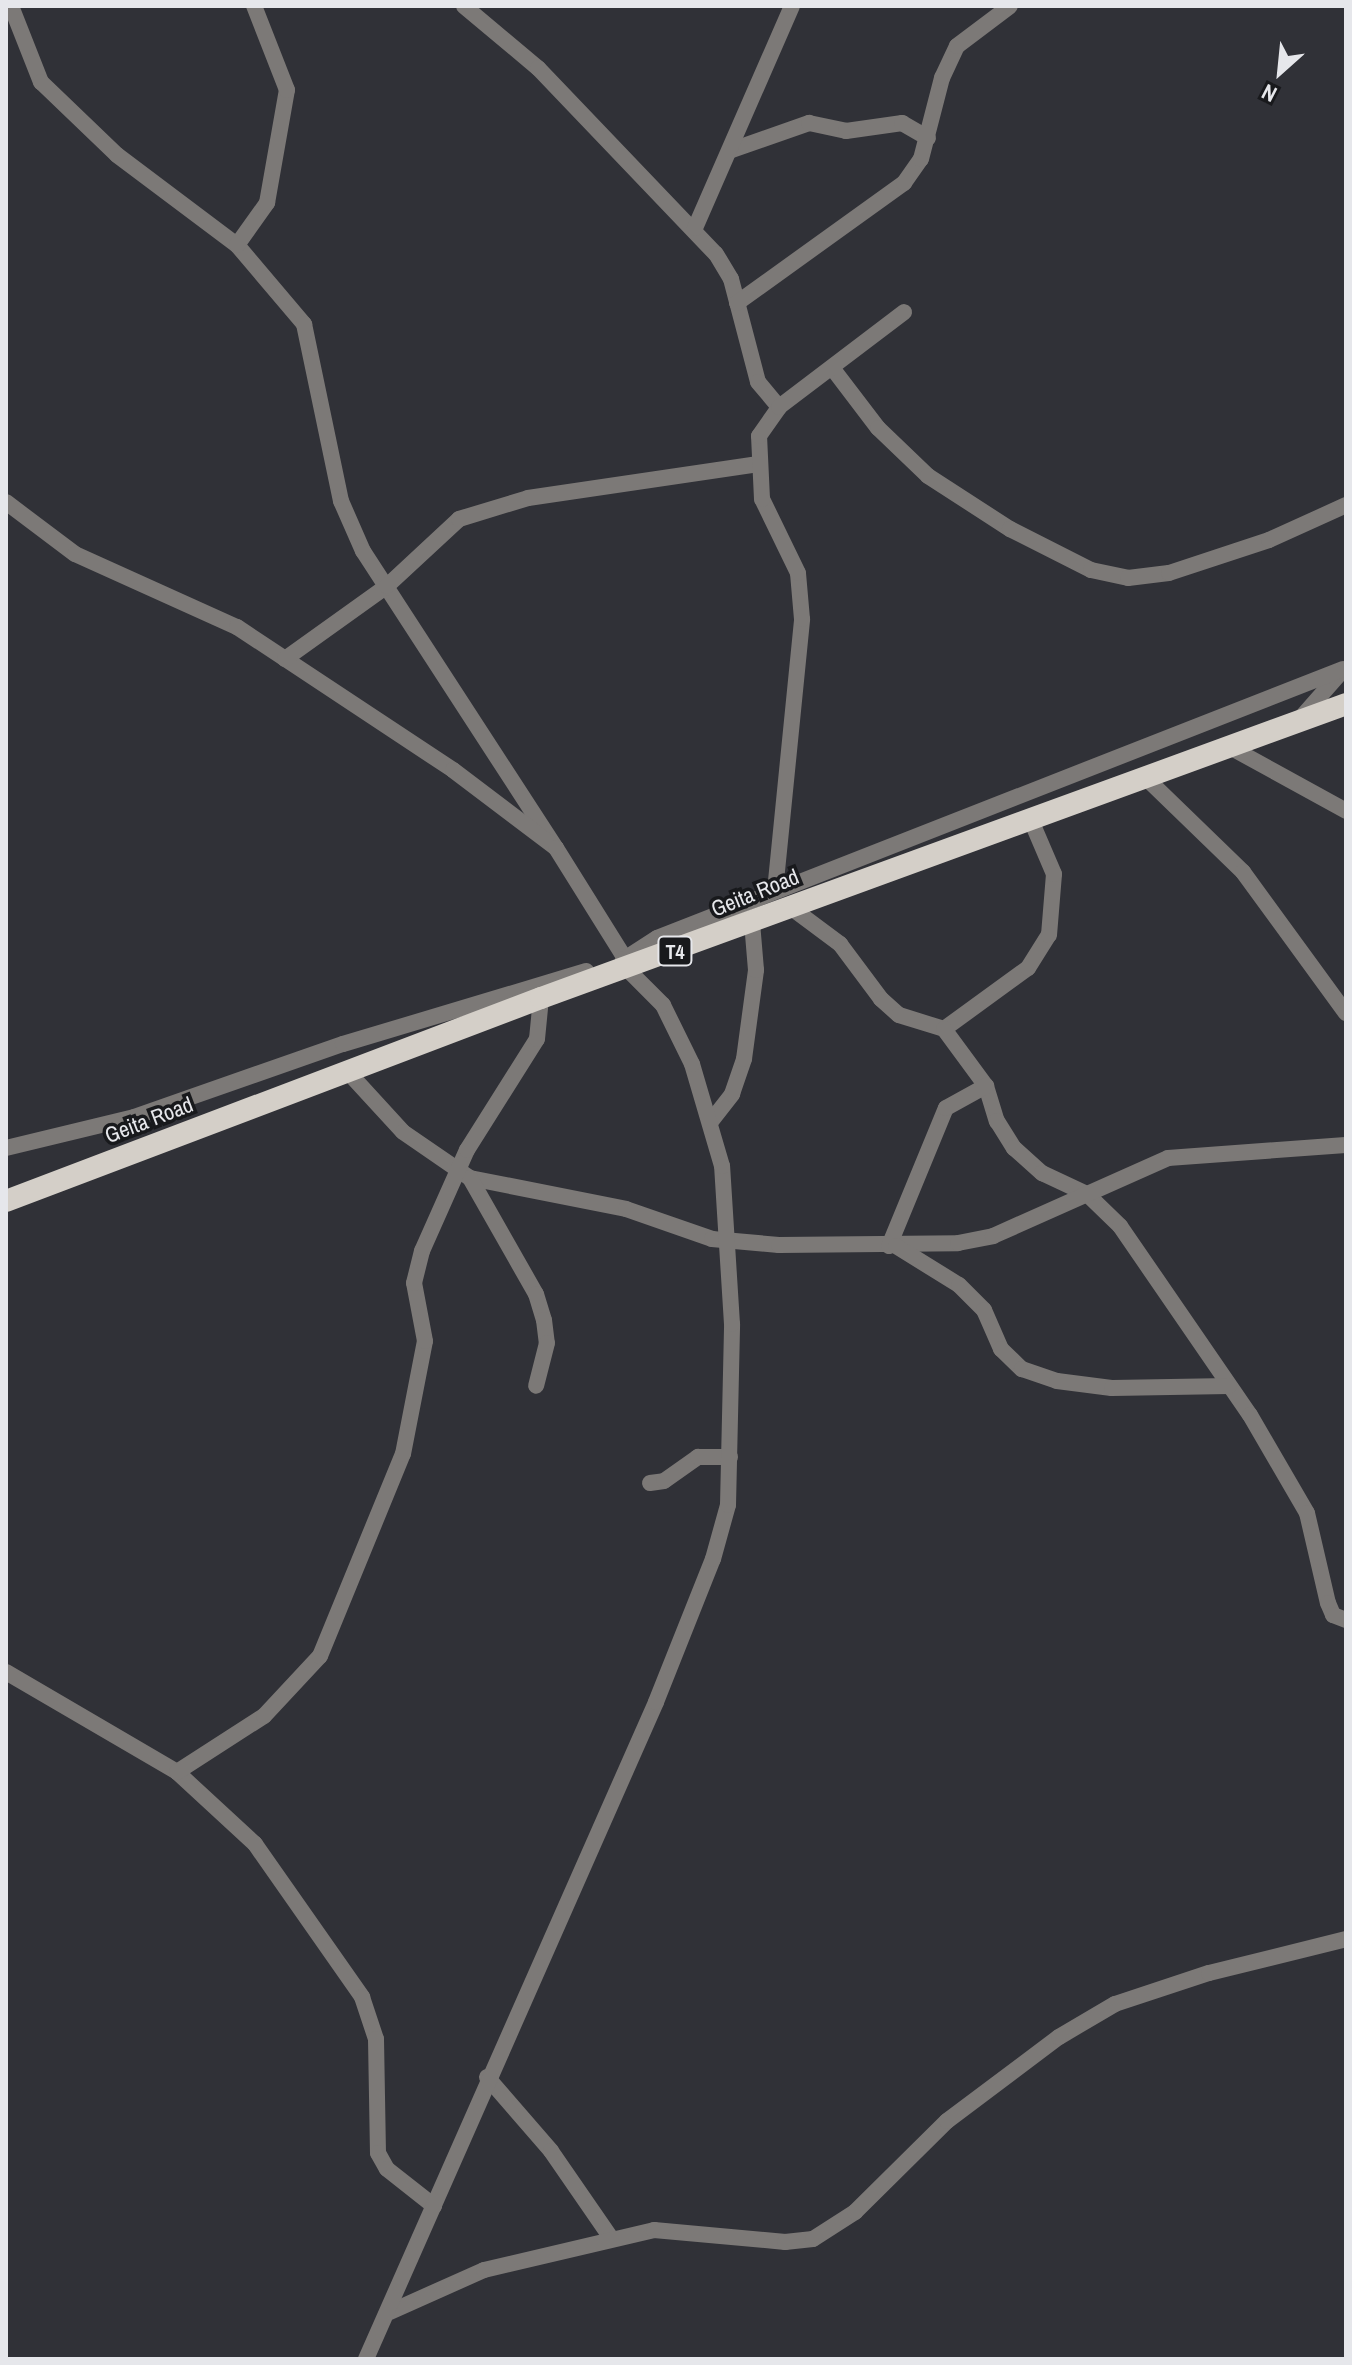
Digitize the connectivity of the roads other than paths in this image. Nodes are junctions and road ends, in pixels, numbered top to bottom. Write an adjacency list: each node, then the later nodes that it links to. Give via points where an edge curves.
1 (11, 6): 9 (street, via 41,82 117,155)
2 (254, 6): 9 (street, via 287,90 267,203)
3 (464, 6): 8 (street, via 538,68)
4 (792, 6): 7 (street)
5 (1010, 6): 6 (street, via 957,46)
6 (928, 138): 7 (street, via 902,123 846,131 809,123); 10 (street, via 904,183)
7 (732, 150): 8 (street)
8 (695, 228): 10 (street, via 731,279)
9 (237, 245): 17 (street, via 304,324 341,501 363,551)
10 (737, 303): 13 (street, via 758,382)
11 (904, 312): 12 (street)
12 (833, 369): 13 (street); 16 (street, via 878,428 928,476 1010,529 1091,570 1128,578 1169,573 1269,540)
13 (779, 407): 14 (street, via 759,436)
14 (759, 464): 17 (street, via 528,498 459,519); 27 (street, via 762,499 798,573 802,619)
15 (6, 502): 18 (street, via 75,554 237,627)
16 (1346, 505)
17 (387, 586): 18 (street); 26 (street)
18 (285, 659): 26 (street, via 453,770)
19 (1344, 666): 21 (street); 27 (street)
20 (1346, 704): 21 (highway, Geita Road / T4)
21 (1298, 721): 22 (highway, Geita Road / T4)
22 (1228, 746): 23 (highway, Geita Road / T4); 24 (street)
23 (1144, 776): 25 (highway, Geita Road / T4); 31 (street, via 1243,872)
24 (1346, 811)
25 (1030, 818): 27 (highway, Geita Road / T4); 32 (street, via 1054,874 1053,914 1043,950 1021,973)
26 (556, 848): 29 (street)
27 (782, 899): 28 (highway, Geita Road / T4); 29 (street, via 657,938); 32 (street, via 840,944 899,1015)
28 (752, 922): 29 (highway, Geita Road / T4); 35 (street, via 756,970 744,1059 732,1094)
29 (626, 964): 30 (highway, Geita Road / T4); 35 (street, via 663,1005); 37 (street, via 343,1044 134,1117)
30 (541, 998): 33 (highway, Geita Road / T4); 38 (street, via 537,1039)
31 (1346, 1013)
32 (944, 1029): 34 (street)
33 (348, 1072): 38 (street, via 403,1132); 40 (highway, Geita Road / T4)
34 (986, 1086): 39 (street, via 997,1121 1014,1148 1042,1173); 42 (street, via 946,1108)
35 (712, 1120): 41 (street)
36 (1346, 1145): 39 (street, via 1168,1158)
37 (6, 1148)
38 (463, 1174): 41 (street, via 626,1209); 43 (street, via 536,1294 547,1343); 49 (street, via 414,1283 425,1341 403,1454 320,1656 264,1716)
39 (1087, 1194): 42 (street, via 993,1236); 44 (street, via 1120,1226)
40 (6, 1201)
41 (728, 1241): 42 (street); 45 (street)
42 (892, 1246): 44 (street, via 959,1285 984,1310 1001,1349 1022,1369 1057,1381 1112,1388)
43 (536, 1386)
44 (1229, 1386): 47 (street, via 1294,1484 1307,1513 1333,1615)
45 (730, 1457): 46 (street, via 698,1457 664,1481); 51 (street, via 728,1505 687,1629)
46 (650, 1483)
47 (1346, 1620)
48 (6, 1672): 49 (street)
49 (177, 1772): 52 (street, via 255,1844 362,1997 376,2039 378,2153 387,2169)
50 (1346, 1939): 53 (street, via 1209,1973 1115,2004 1059,2037 947,2121 855,2212 813,2239 785,2242 676,2230)
51 (487, 2077): 52 (street); 53 (street, via 551,2151)
52 (434, 2206): 54 (street)
53 (611, 2238): 54 (street, via 484,2270)
54 (390, 2312): 55 (street)
55 (366, 2359)

